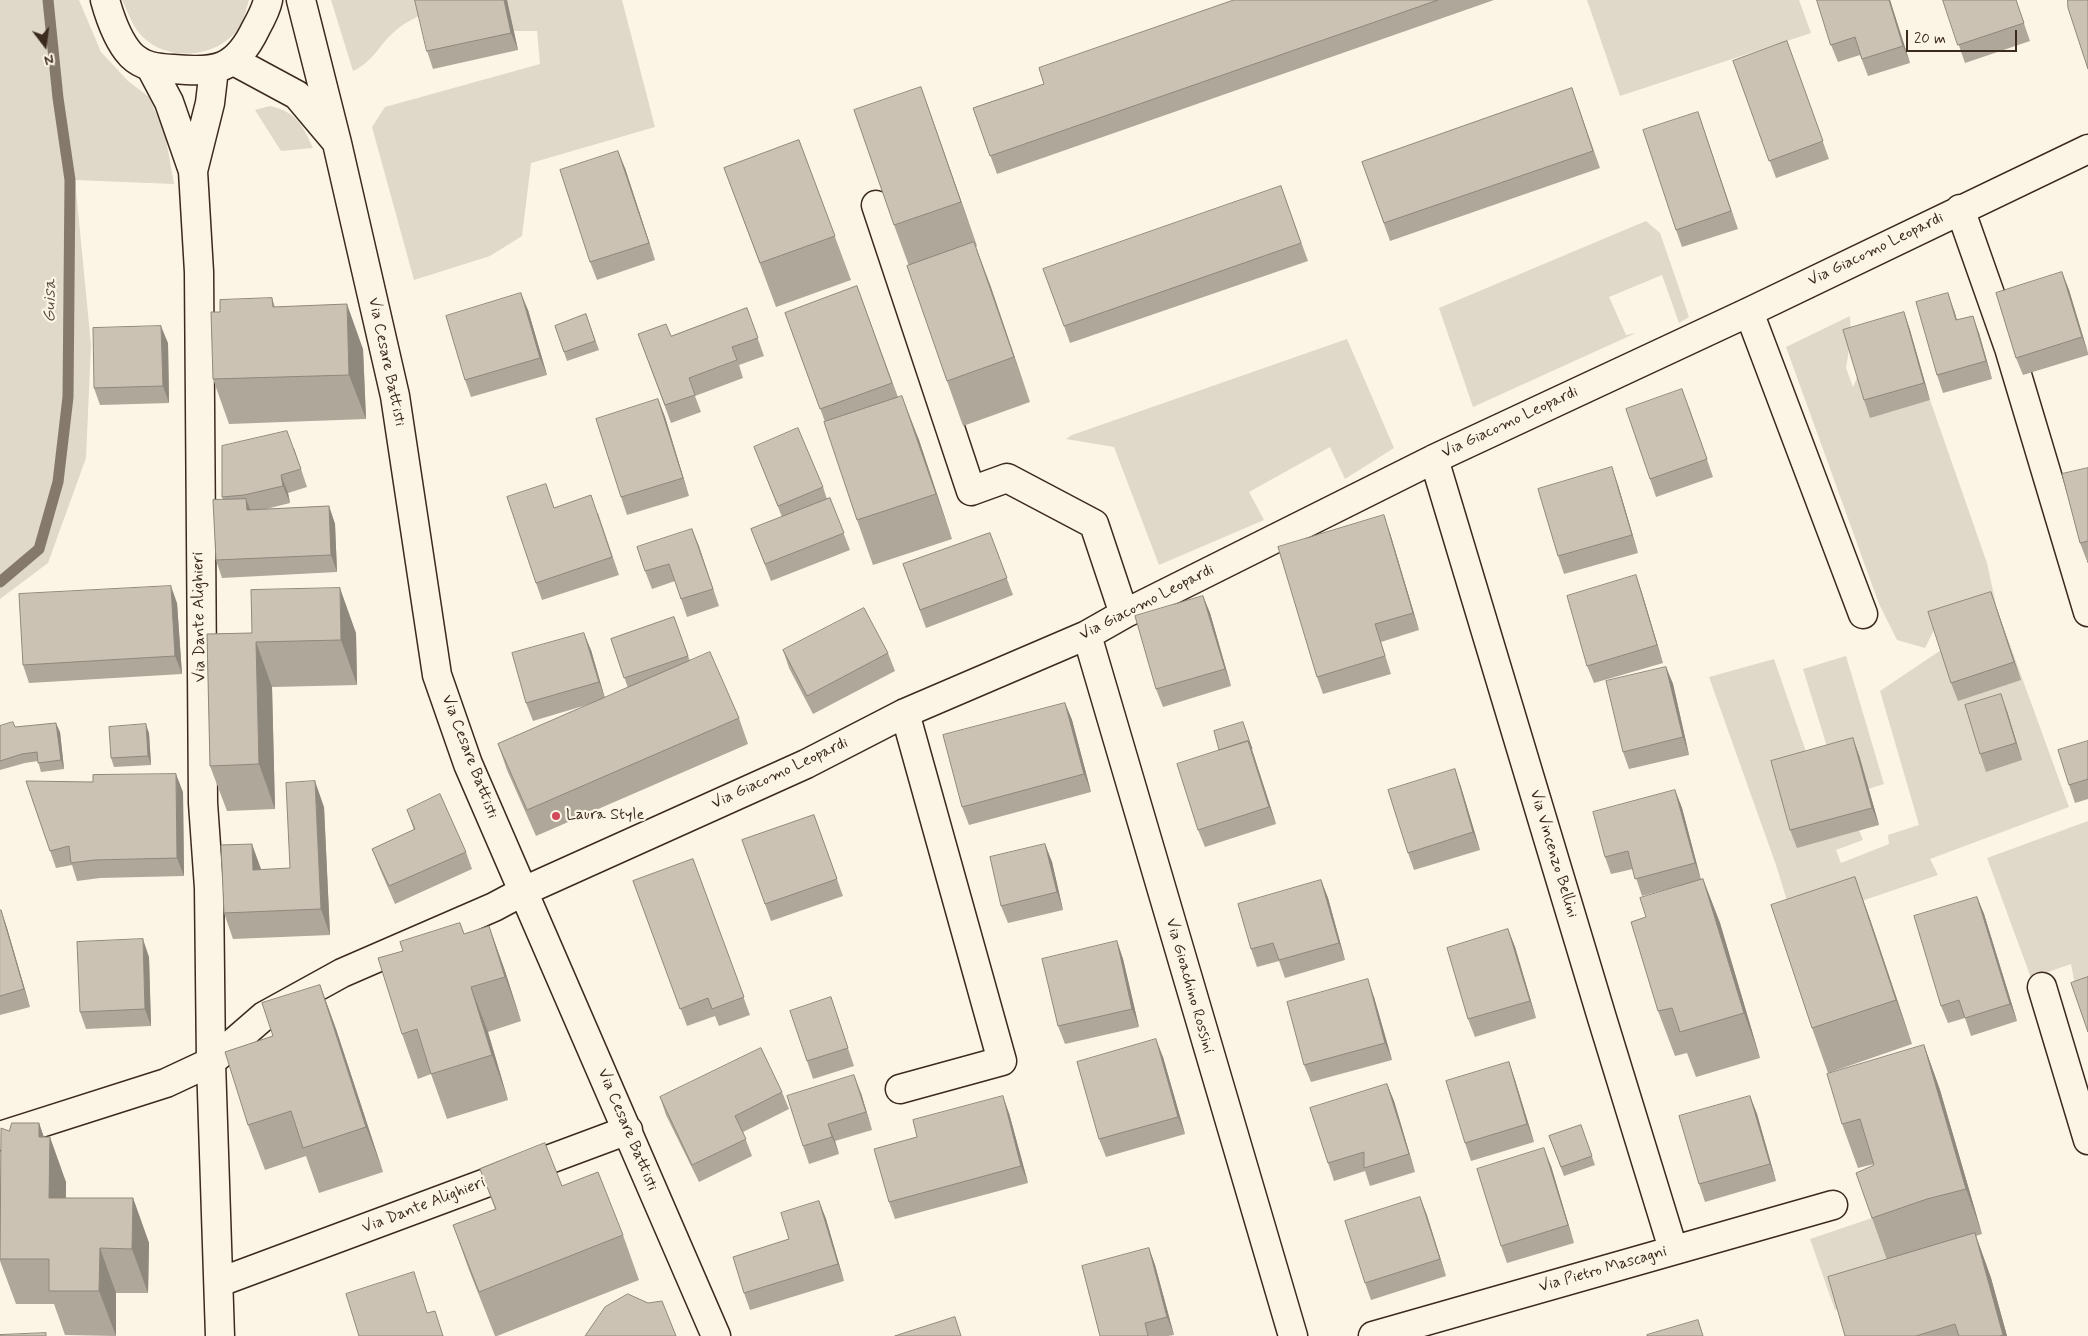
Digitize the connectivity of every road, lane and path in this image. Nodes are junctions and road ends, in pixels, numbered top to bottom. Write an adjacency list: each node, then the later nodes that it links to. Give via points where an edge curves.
1 (105, 0): 5 (street, via 117,32 131,55)
2 (268, 0): 4 (street, via 252,38)
3 (302, 0): 6 (street, Via Cesare Battisti)
4 (224, 65): 5 (street, via 202,72); 6 (street, Via Cesare Battisti, via 297,95); 8 (street, Via Dante Alighieri, via 210,103)
5 (151, 68): 8 (street, Via Dante Alighieri, via 168,102)
6 (338, 143): 18 (street, Via Cesare Battisti, via 395,396 437,675 468,764)
7 (2088, 149): 10 (street, Via Giacomo Leopardi)
8 (194, 171): 20 (street, Via Dante Alighieri, via 199,272 203,803 209,888)
9 (876, 205): 14 (street, via 971,491 1007,478 1094,524)
10 (1960, 209): 11 (street, Via Giacomo Leopardi); 13 (street, via 2008,348)
11 (1749, 312): 12 (street, Via Giacomo Leopardi); 15 (street)
12 (1434, 459): 14 (street, Via Giacomo Leopardi); 26 (street, Via Vincenzo Bellini)
13 (2088, 612)
14 (1124, 614): 16 (street, Via Giacomo Leopardi)
15 (1863, 614)
16 (1087, 635): 17 (street, Via Giacomo Leopardi); 30 (street, Via Gioachino Rossini)
17 (905, 713): 18 (street, Via Giacomo Leopardi, via 806,764); 21 (street, via 1002,1061)
18 (524, 891): 20 (street, Via Giacomo Leopardi, via 342,973 264,1016); 22 (street, Via Cesare Battisti)
19 (2042, 987): 24 (street)
20 (211, 1062): 23 (street, via 166,1083); 27 (street, Via Dante Alighieri)
21 (900, 1089)
22 (628, 1130): 27 (street, Via Dante Alighieri); 29 (street, Via Cesare Battisti)
23 (0, 1136)
24 (2088, 1140)
25 (1833, 1205): 26 (street, Via Pietro Mascagni)
26 (1674, 1249): 31 (street, Via Pietro Mascagni)
27 (220, 1282): 28 (street, Via Dante Alighieri)
28 (220, 1336)
29 (716, 1336)
30 (1293, 1336)
31 (1373, 1336)

